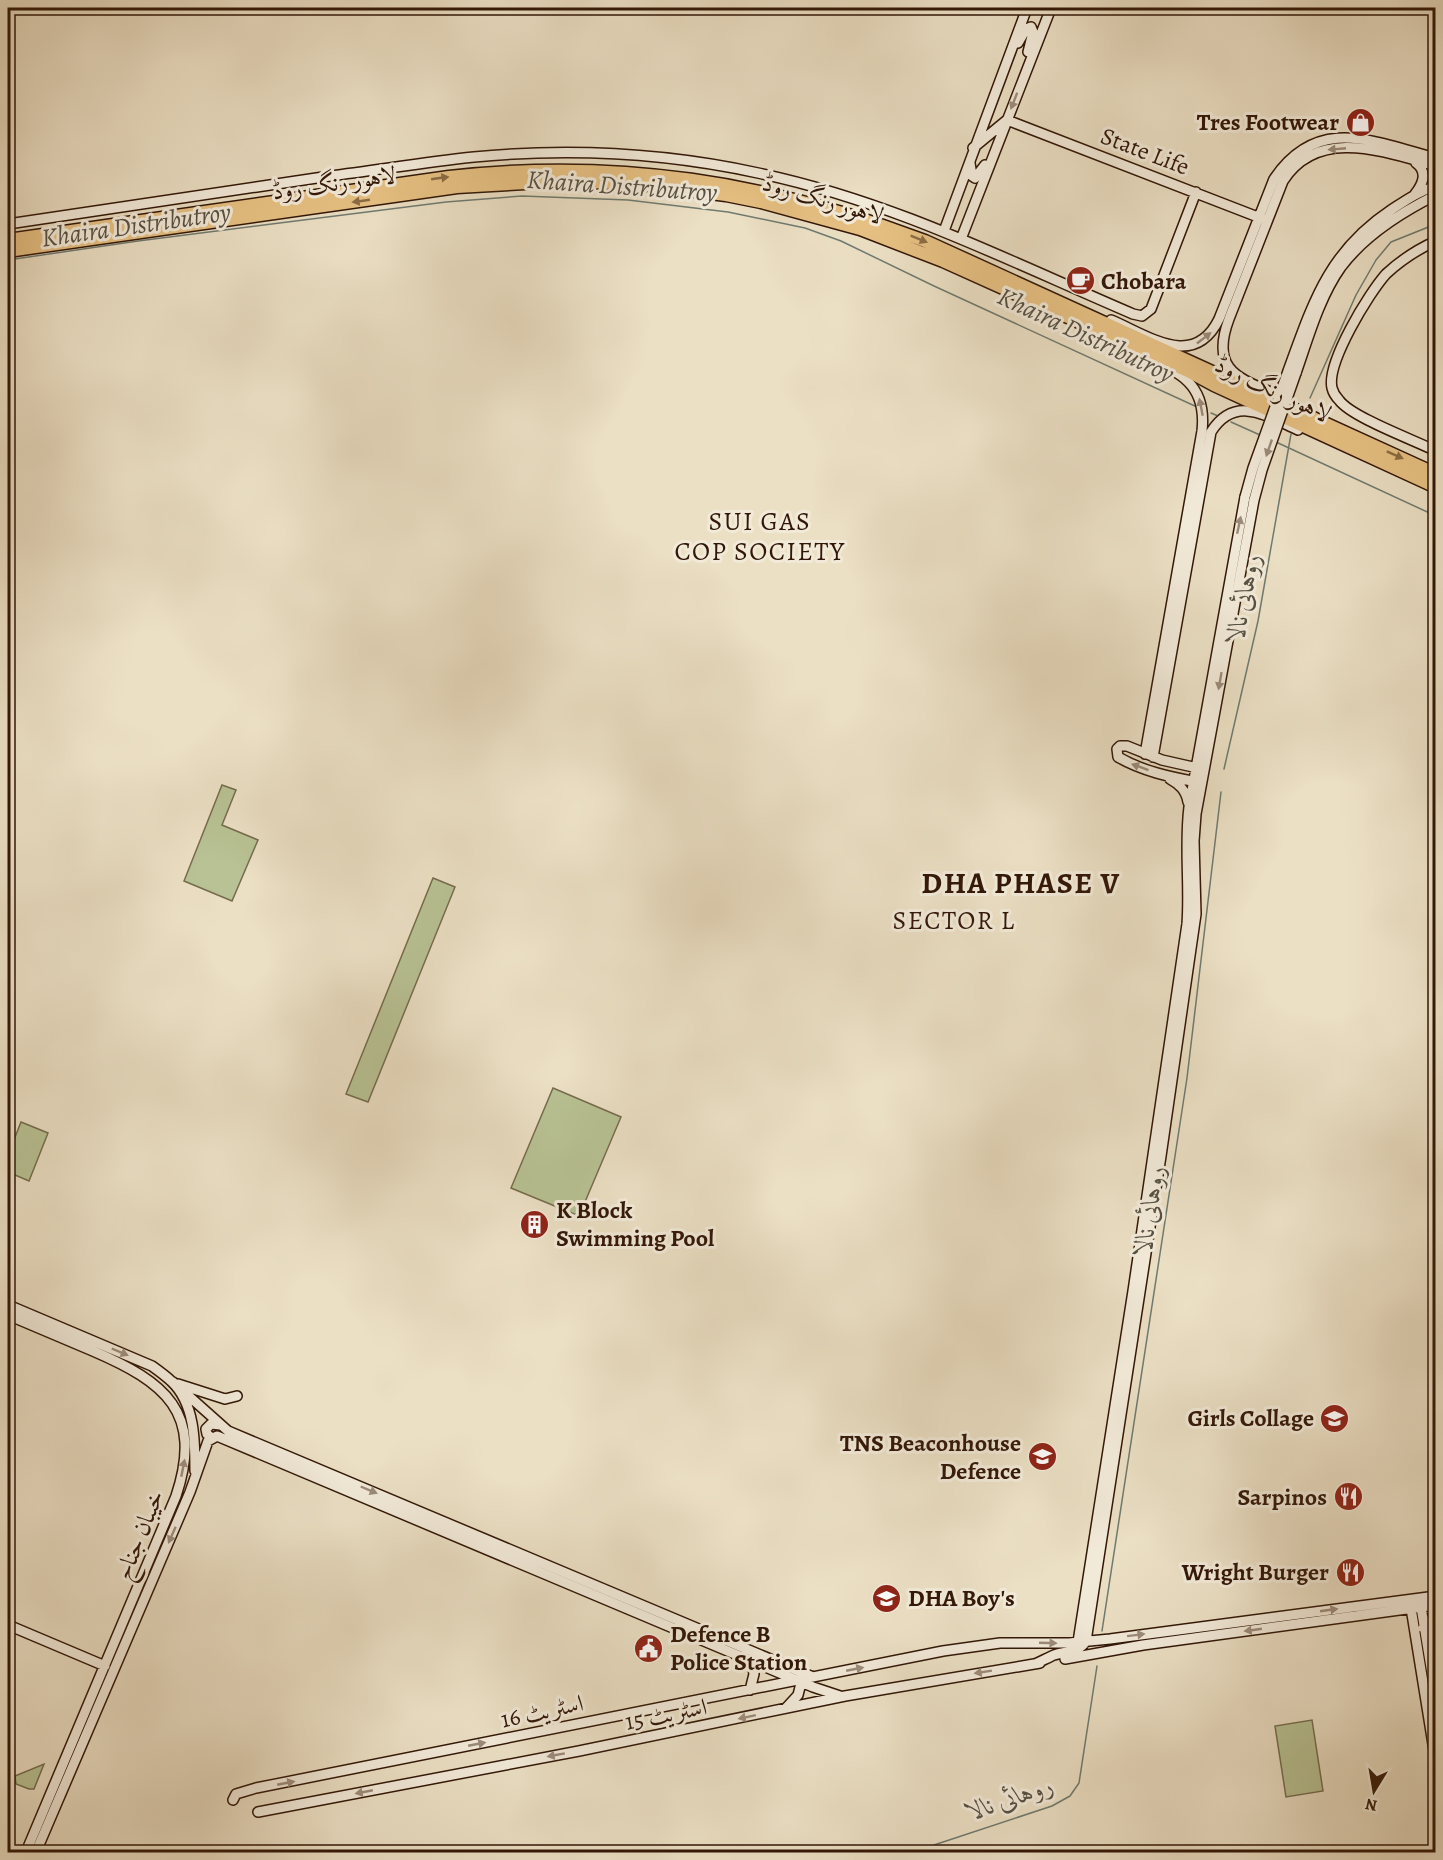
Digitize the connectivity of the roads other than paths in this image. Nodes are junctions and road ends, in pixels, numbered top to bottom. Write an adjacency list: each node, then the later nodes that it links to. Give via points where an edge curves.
1 (1027, 8): 3 (main road)
2 (1051, 8): 4 (main road)
3 (1008, 57): 4 (main road, via 1031,27); 6 (main road)
4 (1027, 68): 5 (main road, one-way to 5)
5 (1007, 120): 6 (main road); 7 (main road); 13 (main road, State Life)
6 (973, 148): 9 (main road)
7 (996, 148): 9 (main road, via 975,178); 19 (main road)
8 (1436, 158): 16 (main road, via 1361,139 1323,140 1295,153 1283,166 1274,179)
9 (969, 159): 18 (main road)
10 (1412, 160): 11 (main road); 15 (main road, via 1424,175); 16 (main road, one-way to 16, via 1361,148 1336,147 1304,158 1283,181)
11 (1436, 166)
12 (1436, 186): 15 (main road)
13 (1196, 192): 16 (main road, State Life); 19 (main road, via 1151,309 1142,316)
14 (1436, 195): 25 (main road, via 1384,225 1341,268)
15 (1413, 196): 25 (main road, via 1357,236 1334,263 1320,289)
16 (1264, 219): 23 (main road, one-way to 16, via 1090,310 1173,346 1196,344 1216,326); 28 (main road, via 1222,336 1222,354 1234,374 1296,404)
17 (8, 224): 18 (main road, via 443,161 513,154 585,153 686,161 765,174 856,198)
18 (944, 231): 19 (main road)
19 (961, 239)
20 (8, 240): 23 (highway, لاہور رنگ روڈ, one-way to 23, via 449,177 505,171 599,171 704,181 817,204 925,241)
21 (1436, 241): 29 (main road, via 1401,262 1376,287 1351,328 1334,371 1332,387 1352,412)
22 (8, 251): 24 (highway, لاہور رنگ روڈ, one-way to 22, via 943,261 860,229 726,195 623,183 458,187)
23 (1053, 299): 28 (highway, لاہور رنگ روڈ)
24 (1084, 326): 26 (main road); 27 (highway, لاہور رنگ روڈ)
25 (1292, 372): 35 (main road, bridge, via 1262,470 1249,498)
26 (1186, 377): 27 (main road); 34 (main road, one-way to 26, via 1202,430 1202,404)
27 (1214, 385): 30 (highway, لاہور رنگ روڈ)
28 (1328, 425): 31 (highway, لاہور رنگ روڈ, one-way to 31)
29 (1436, 450)
30 (1362, 453): 32 (highway, لاہور رنگ روڈ); 33 (highway, via 1380,468); 34 (main road, via 1337,448 1249,410 1227,415 1214,428 1206,452)
31 (1436, 474)
32 (1436, 487)
33 (1436, 494)
34 (1149, 755): 35 (main road); 36 (main road, one-way to 34, via 1116,754 1117,749 1127,746)
35 (1200, 769): 37 (main road)
36 (1162, 774): 37 (main road); 38 (main road, via 1180,786)
37 (1197, 782): 38 (main road); 52 (main road, via 1196,914)
38 (1189, 807): 52 (main road, via 1185,840 1187,924)
39 (8, 1305): 41 (main road, خیبان جناح, one-way to 41, via 153,1366)
40 (8, 1315): 54 (main road, خیبان جناح, one-way to 40, via 179,1488 186,1450 183,1423 170,1401 142,1374)
41 (173, 1382): 42 (main road, via 225,1399); 43 (main road); 45 (main road, خیبان جناح, via 193,1426)
42 (237, 1396)
43 (220, 1425): 44 (main road, خیبان جناح, via 211,1424 206,1429); 55 (main road, one-way to 55)
44 (210, 1439): 45 (main road, خیبان جناح); 53 (main road, via 222,1437)
45 (195, 1475): 64 (main road, خیبان جناح, one-way to 64)
46 (1436, 1596): 52 (main road, one-way to 46)
47 (1436, 1605): 48 (main road)
48 (1416, 1608): 51 (main road); 52 (main road, one-way to 52, via 1121,1648); 60 (main road)
49 (1436, 1614): 51 (main road)
50 (8, 1625): 54 (main road)
51 (1423, 1628): 58 (main road)
52 (1082, 1646): 55 (main road, اسٹریٹ 16, one-way to 52, via 982,1646 1018,1642); 57 (main road, اسٹریٹ 15, one-way to 57, via 1035,1664)
53 (752, 1661): 55 (main road); 56 (main road)
54 (105, 1666): 63 (main road, خیبان جناح)
55 (805, 1679): 56 (main road, اسٹریٹ 16); 57 (main road, via 832,1695); 59 (main road, via 796,1698)
56 (750, 1690): 61 (main road, اسٹریٹ 16, one-way to 56, via 236,1794 256,1788)
57 (845, 1696): 59 (main road, اسٹریٹ 15)
58 (1436, 1698)
59 (785, 1709): 62 (main road, اسٹریٹ 15, one-way to 62)
60 (1436, 1763)
61 (233, 1800)
62 (258, 1812)
63 (26, 1852)
64 (36, 1852)

